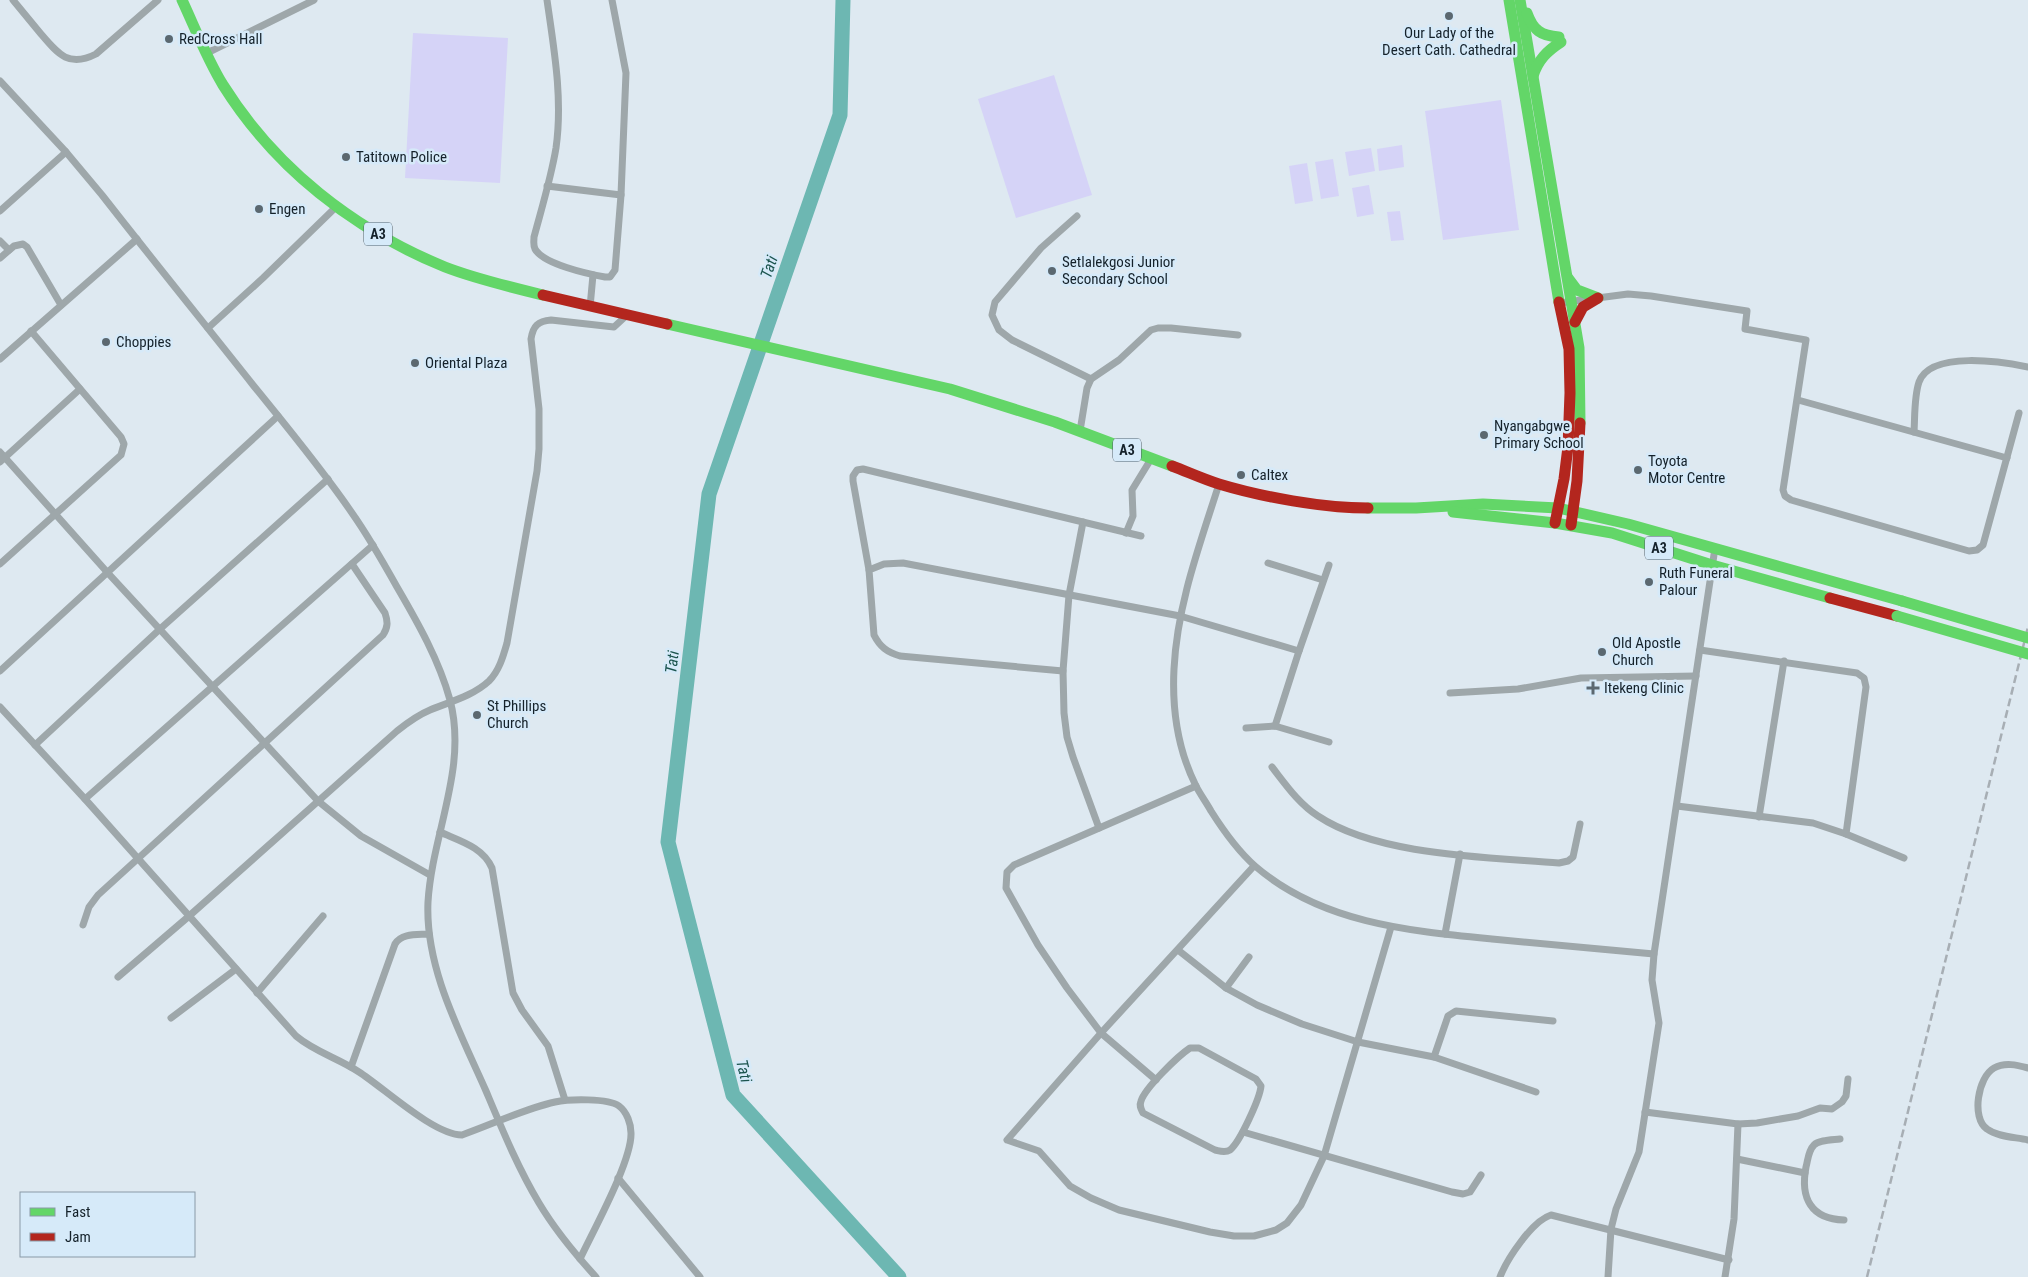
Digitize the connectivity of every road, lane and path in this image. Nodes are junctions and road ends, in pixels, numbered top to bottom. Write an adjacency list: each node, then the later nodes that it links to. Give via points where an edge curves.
1 (13, 0): 2 (street, via 57,53 76,60 96,54)
2 (158, 0)
3 (182, 0): 10 (main road, A3)
4 (314, 0): 9 (street)
5 (547, 0): 14 (street, via 558,75 556,147)
6 (612, 0): 15 (street, via 626,73)
7 (1509, 0): 26 (main road)
8 (1520, 0): 11 (main road); 11 (main road, via 1534,29 1544,36 1560,40 1543,55)
9 (300, 3): 10 (street)
10 (207, 53): 16 (main road, A3, via 242,113 301,179)
11 (1533, 77): 24 (main road)
12 (0, 81): 13 (street)
13 (66, 152): 17 (street); 19 (street)
14 (548, 186): 15 (street); 23 (street, via 534,237 536,250 556,263)
15 (621, 194): 23 (street, via 615,270 610,277)
16 (336, 207): 28 (main road, A3, via 392,242 445,267); 31 (street)
17 (0, 210)
18 (1077, 216): 36 (street, via 1035,255 995,302 992,315 999,330 1012,340)
19 (137, 239): 27 (street); 31 (street)
20 (0, 241): 21 (street)
21 (9, 250): 22 (street); 27 (street, via 18,244 27,247)
22 (0, 258)
23 (593, 275): 28 (street)
24 (1567, 277): 25 (main road, via 1577,290); 26 (main road)
25 (1598, 298): 26 (street); 30 (main road, via 1581,309); 38 (street, via 1628,294 1651,296 1747,311 1745,329 1806,340)
26 (1565, 302): 30 (main road); 49 (main road, via 1570,394 1568,447)
27 (61, 305): 32 (street)
28 (590, 307): 29 (main road, A3)
29 (626, 315): 41 (main road, A3, via 950,389); 80 (street, via 614,327 542,320 532,331 539,449 507,643 498,669 490,680)
30 (1575, 325): 50 (main road, via 1582,394)
31 (208, 328): 40 (street)
32 (31, 332): 34 (street); 37 (street)
33 (1238, 335): 36 (street, via 1158,328 1144,335 1119,360)
34 (0, 359)
35 (2028, 367): 42 (street, via 1960,361 1928,370 1919,382)
36 (1091, 379): 41 (street)
37 (80, 389): 43 (street); 51 (street, via 121,437 124,450)
38 (1798, 400): 42 (street); 44 (street, via 1784,496 1969,551 1983,545)
39 (2019, 413): 44 (street)
40 (278, 416): 46 (street); 65 (street)
41 (1080, 431): 45 (main road, A3)
42 (1914, 432): 44 (street)
43 (2, 457): 51 (street)
44 (2007, 458)
45 (1151, 459): 47 (main road, A3); 55 (street, via 1132,490 1133,516)
46 (328, 480): 57 (street); 69 (street)
47 (1219, 484): 48 (main road, A3, via 1305,502 1361,508); 68 (street)
48 (1416, 508): 49 (main road, A3, via 1483,504); 53 (main road, A3)
49 (1558, 508): 50 (main road, A3); 53 (main road)
50 (1573, 511): 54 (main road); 58 (main road, A3)
51 (55, 514): 60 (street); 65 (street)
52 (1083, 522): 55 (street); 64 (street, via 857,470 853,481); 67 (street)
53 (1555, 522): 54 (main road, A3)
54 (1571, 525): 63 (main road, A3, via 1632,539)
55 (1126, 533): 56 (street)
56 (1141, 536)
57 (373, 545): 61 (street); 80 (street, via 426,640)
58 (1715, 548): 63 (street); 70 (main road, A3, bridge)
59 (1268, 562): 66 (street)
60 (0, 564)
61 (352, 564): 78 (street); 85 (street, via 385,613 386,629)
62 (1329, 565): 66 (street)
63 (1712, 565): 71 (street); 73 (main road, A3, bridge)
64 (869, 570): 67 (street, via 884,564 903,563); 76 (street, via 874,635 890,652 900,656)
65 (107, 572): 69 (street); 75 (street)
66 (1323, 580): 72 (street)
67 (1069, 595): 68 (street); 76 (street)
68 (1180, 616): 72 (street); 88 (street, via 1174,669 1175,712 1178,734)
69 (160, 629): 78 (street); 86 (street)
70 (2028, 638)
71 (1700, 650): 74 (street); 77 (street)
72 (1299, 651): 82 (street)
73 (2028, 654)
74 (1784, 661): 92 (street); 96 (street, via 1857,673 1864,678 1866,687)
75 (0, 671)
76 (1063, 671): 94 (street, via 1067,737)
77 (1696, 676): 79 (street, via 1581,678 1518,690); 91 (street)
78 (213, 688): 85 (street); 89 (street)
79 (1450, 693)
80 (450, 701): 90 (street, via 427,711 397,731); 95 (street, via 454,734 453,773)
81 (0, 707): 86 (street)
82 (1275, 726): 83 (street); 84 (street)
83 (1246, 728)
84 (1329, 742)
85 (264, 744): 90 (street); 99 (street)
86 (35, 745): 89 (street)
87 (1272, 767): 97 (street, via 1305,806 1341,829 1395,845)
88 (1196, 786): 94 (street); 100 (street)
89 (85, 799): 99 (street)
90 (318, 801): 101 (street, via 361,836); 103 (street)
91 (1677, 806): 92 (street); 109 (street)
92 (1759, 817): 96 (street, via 1813,823)
93 (1580, 824): 97 (street, via 1573,857 1568,861 1559,863)
94 (1099, 828): 117 (street, via 1014,865 1005,880 1006,888 1038,944)
95 (440, 832): 101 (street); 125 (street, via 479,850 488,859 513,993 548,1046)
96 (1846, 834): 98 (street)
97 (1460, 854): 107 (street)
98 (1904, 858)
99 (137, 859): 103 (street); 104 (street, via 98,895 89,907)
100 (1254, 866): 105 (street, via 1280,885 1331,911); 108 (street)
101 (430, 875): 106 (street)
102 (323, 916): 114 (street)
103 (188, 917): 111 (street); 112 (street)
104 (84, 925)
105 (1391, 927): 107 (street); 118 (street)
106 (429, 934): 120 (street, via 403,936 395,944); 127 (street, via 444,991)
107 (1444, 934): 109 (street)
108 (1178, 950): 113 (street); 117 (street)
109 (1654, 954): 126 (street, via 1652,980 1659,1023)
110 (1249, 957): 113 (street)
111 (236, 969): 114 (street); 115 (street)
112 (118, 976)
113 (1226, 988): 118 (street, via 1302,1024)
114 (257, 993): 120 (street, via 304,1044)
115 (171, 1018)
116 (1554, 1021): 119 (street, via 1456,1011 1448,1016)
117 (1101, 1033): 123 (street); 132 (street, via 1007,1140 1039,1151 1064,1181 1078,1191 1119,1210 1210,1232 1254,1236 1267,1234 1287,1223 1301,1205)
118 (1358, 1042): 119 (street); 132 (street)
119 (1434, 1057): 124 (street)
120 (351, 1067): 127 (street, via 447,1133 462,1135)
121 (2028, 1068): 131 (street, via 2014,1064 1993,1068 1986,1076 1977,1105 1983,1126 1989,1131)
122 (1848, 1079): 128 (street, via 1846,1096 1832,1109 1820,1108 1798,1116)
123 (1156, 1080): 129 (street, via 1141,1100 1143,1113 1223,1152 1230,1150); 129 (street, via 1190,1048 1199,1048 1256,1079 1261,1086 1260,1094)
124 (1536, 1092)
125 (565, 1100): 127 (street); 136 (street, via 612,1103 626,1115 632,1133)
126 (1645, 1112): 128 (street); 138 (street, via 1639,1152)
127 (499, 1122): 139 (street, via 540,1205)
128 (1738, 1124): 133 (street)
129 (1243, 1132): 132 (street)
130 (1840, 1139): 134 (street, via 1818,1142 1813,1146)
131 (2028, 1140)
132 (1324, 1156): 135 (street, via 1463,1194 1476,1186)
133 (1737, 1160): 134 (street); 140 (street)
134 (1805, 1173): 137 (street, via 1806,1199 1814,1210 1832,1219)
135 (1480, 1176)
136 (618, 1178): 139 (street); 142 (street)
137 (1844, 1220)
138 (1611, 1229): 140 (street); 143 (street, via 1557,1215 1545,1217 1519,1246); 144 (street)
139 (580, 1259): 141 (street)
140 (1729, 1260): 145 (street)
141 (596, 1277)
142 (700, 1277)
143 (1500, 1277)
144 (1608, 1277)
145 (1725, 1277)

